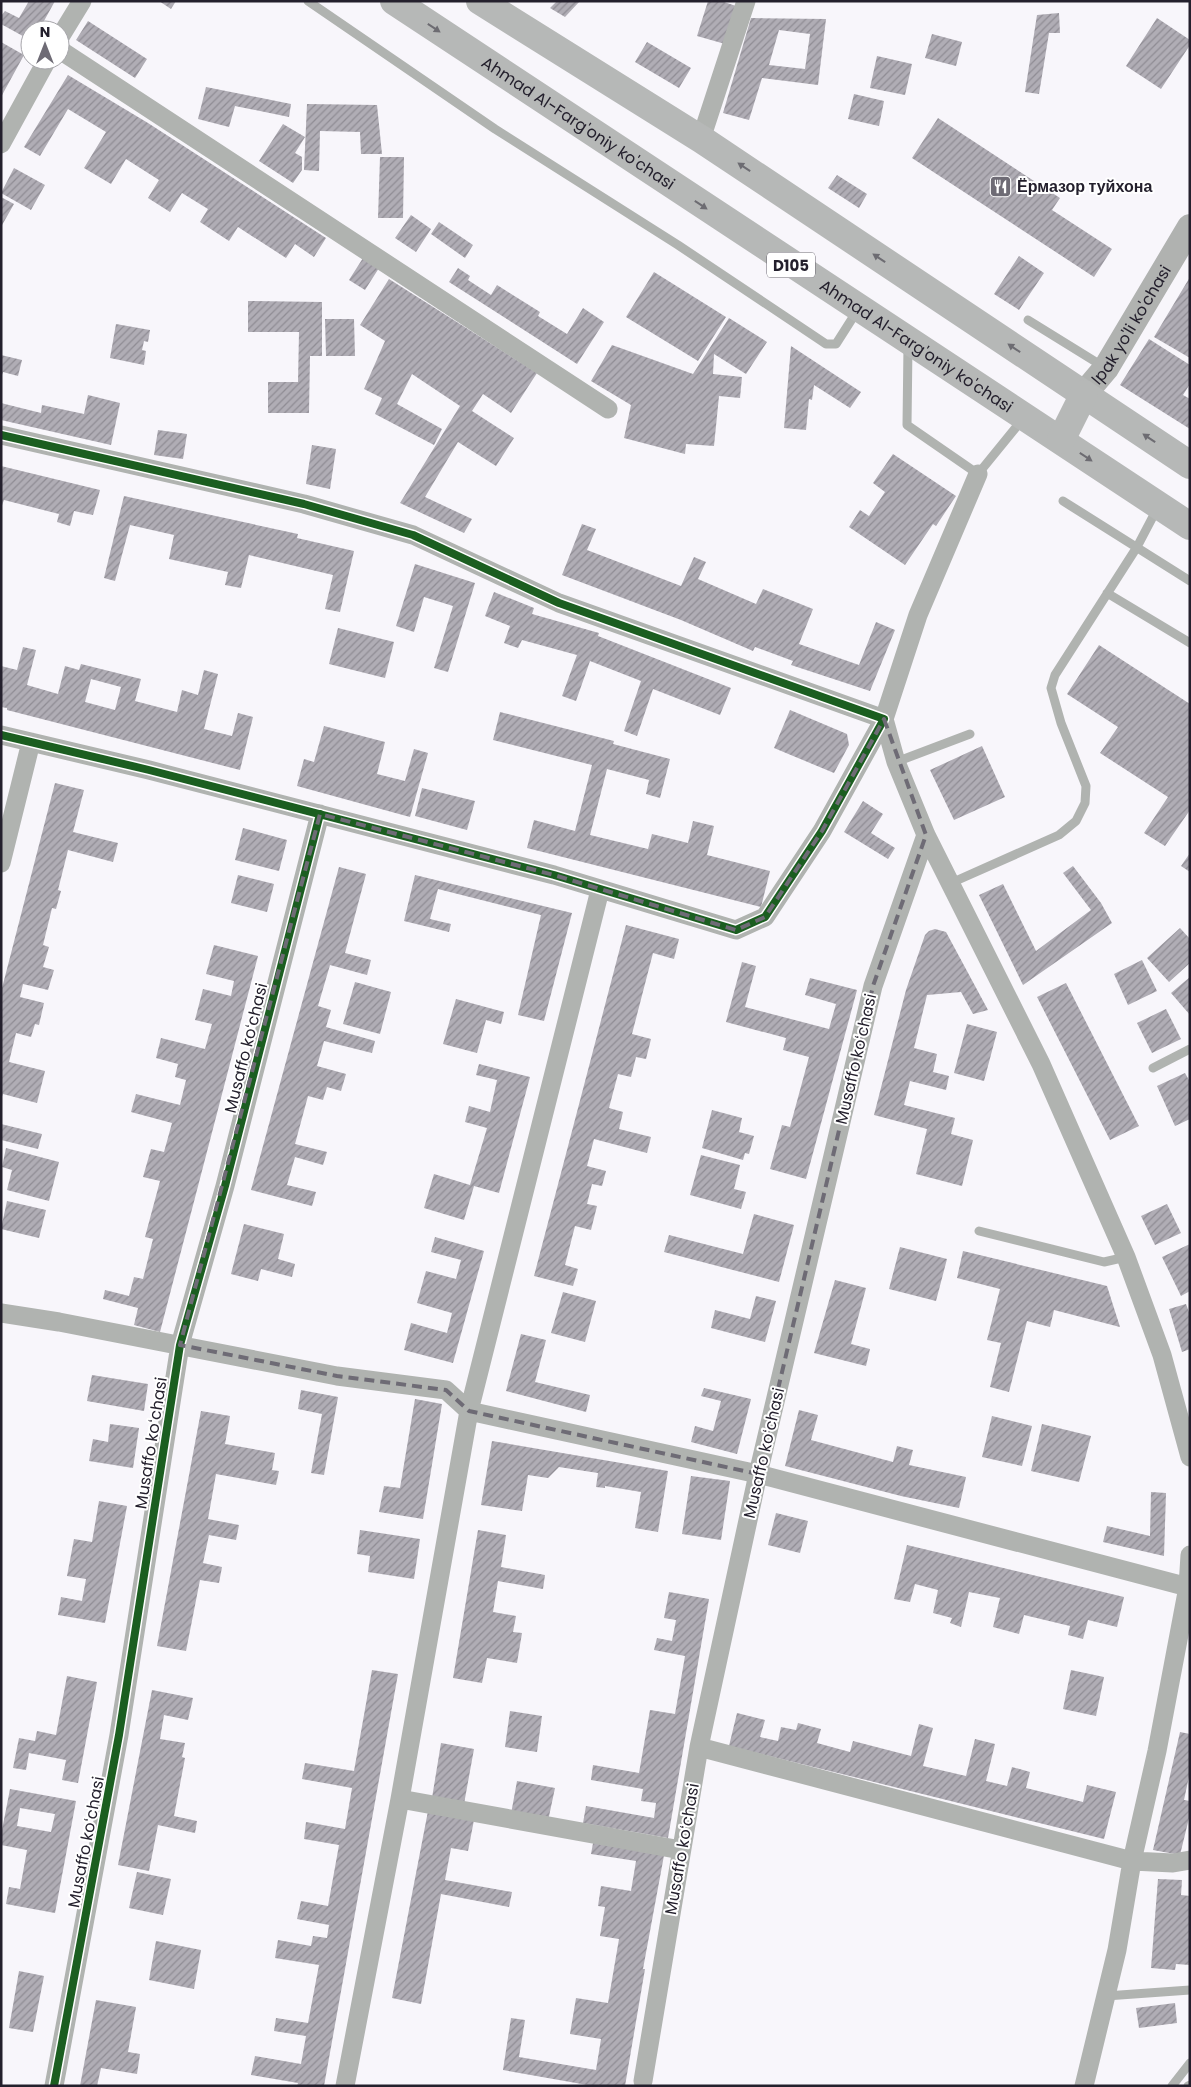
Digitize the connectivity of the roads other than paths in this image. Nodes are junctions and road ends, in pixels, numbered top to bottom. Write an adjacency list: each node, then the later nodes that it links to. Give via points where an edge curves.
1 (82, 1): 6 (street)
2 (308, 1): 12 (lane, via 495,129 826,344 836,344)
3 (394, 1): 12 (highway, Ahmad Al-Farg'oniy ko'chasi / D105, one-way to 12)
4 (480, 1): 9 (highway)
5 (746, 1): 9 (street)
6 (70, 21)
7 (70, 57): 17 (street)
8 (42, 70): 10 (street)
9 (701, 139): 16 (highway, one-way to 9)
10 (1, 144)
11 (1190, 226): 15 (main road, Ipak yo'li ko'chasi)
12 (858, 309): 14 (highway, Ahmad Al-Farg'oniy ko'chasi / D105)
13 (1028, 320): 15 (lane)
14 (908, 342): 18 (highway, Ahmad Al-Farg'oniy ko'chasi / D105); 22 (lane, via 907,425)
15 (1106, 368): 16 (main road, Ipak yo'li ko'chasi)
16 (1084, 394): 20 (highway); 21 (highway, one-way to 16)
17 (608, 409)
18 (1024, 417): 20 (highway, Ahmad Al-Farg'oniy ko'chasi / D105); 22 (lane)
19 (1, 435): 30 (street, via 304,504 414,535 559,603)
20 (1061, 440): 24 (highway, Ahmad Al-Farg'oniy ko'chasi / D105, one-way to 24)
21 (1190, 465)
22 (978, 474): 30 (street, via 918,615)
23 (1063, 500): 26 (lane)
24 (1159, 506): 25 (highway, Ahmad Al-Farg'oniy ko'chasi / D105); 26 (lane)
25 (1190, 526)
26 (1137, 547): 27 (lane); 28 (lane)
27 (1190, 581)
28 (1107, 593): 29 (lane); 38 (lane, via 1055,675 1051,688 1086,786 1085,803 1076,822 1059,835)
29 (1190, 643)
30 (884, 719): 34 (street); 39 (street, via 822,831 765,917 736,930)
31 (970, 734): 34 (lane)
32 (1, 735): 33 (street)
33 (31, 742): 35 (street); 37 (street)
34 (896, 762): 36 (street)
35 (320, 814): 39 (street); 45 (street, Musaffo koʻchasi, via 225,1186)
36 (926, 835): 38 (street); 48 (street, Musaffo koʻchasi, via 873,986)
37 (1, 864)
38 (951, 883): 43 (street, via 1041,1064)
39 (600, 890): 46 (street)
40 (1190, 1049): 41 (lane)
41 (1152, 1068)
42 (980, 1231): 43 (lane, via 1104,1262)
43 (1126, 1257): 47 (street, via 1162,1355)
44 (1, 1313): 45 (street)
45 (180, 1345): 46 (street, via 337,1376 446,1390); 60 (street, Musaffo koʻchasi, via 120,1736)
46 (469, 1411): 48 (street); 52 (street)
47 (1190, 1457)
48 (758, 1474): 50 (street); 51 (street, Musaffo koʻchasi)
49 (1190, 1555): 50 (street)
50 (1188, 1586): 55 (street, via 1157,1751)
51 (699, 1747): 53 (street, Musaffo koʻchasi); 55 (street)
52 (400, 1799): 53 (street); 61 (street)
53 (681, 1850): 59 (street, Musaffo koʻchasi)
54 (1190, 1860): 55 (street, via 1174,1863)
55 (1132, 1861): 57 (street)
56 (1190, 1990): 57 (lane)
57 (1106, 1996): 62 (street)
58 (1190, 2062): 63 (lane)
59 (643, 2081)
60 (54, 2086)
61 (345, 2086)
62 (1084, 2086)
63 (1172, 2086)

